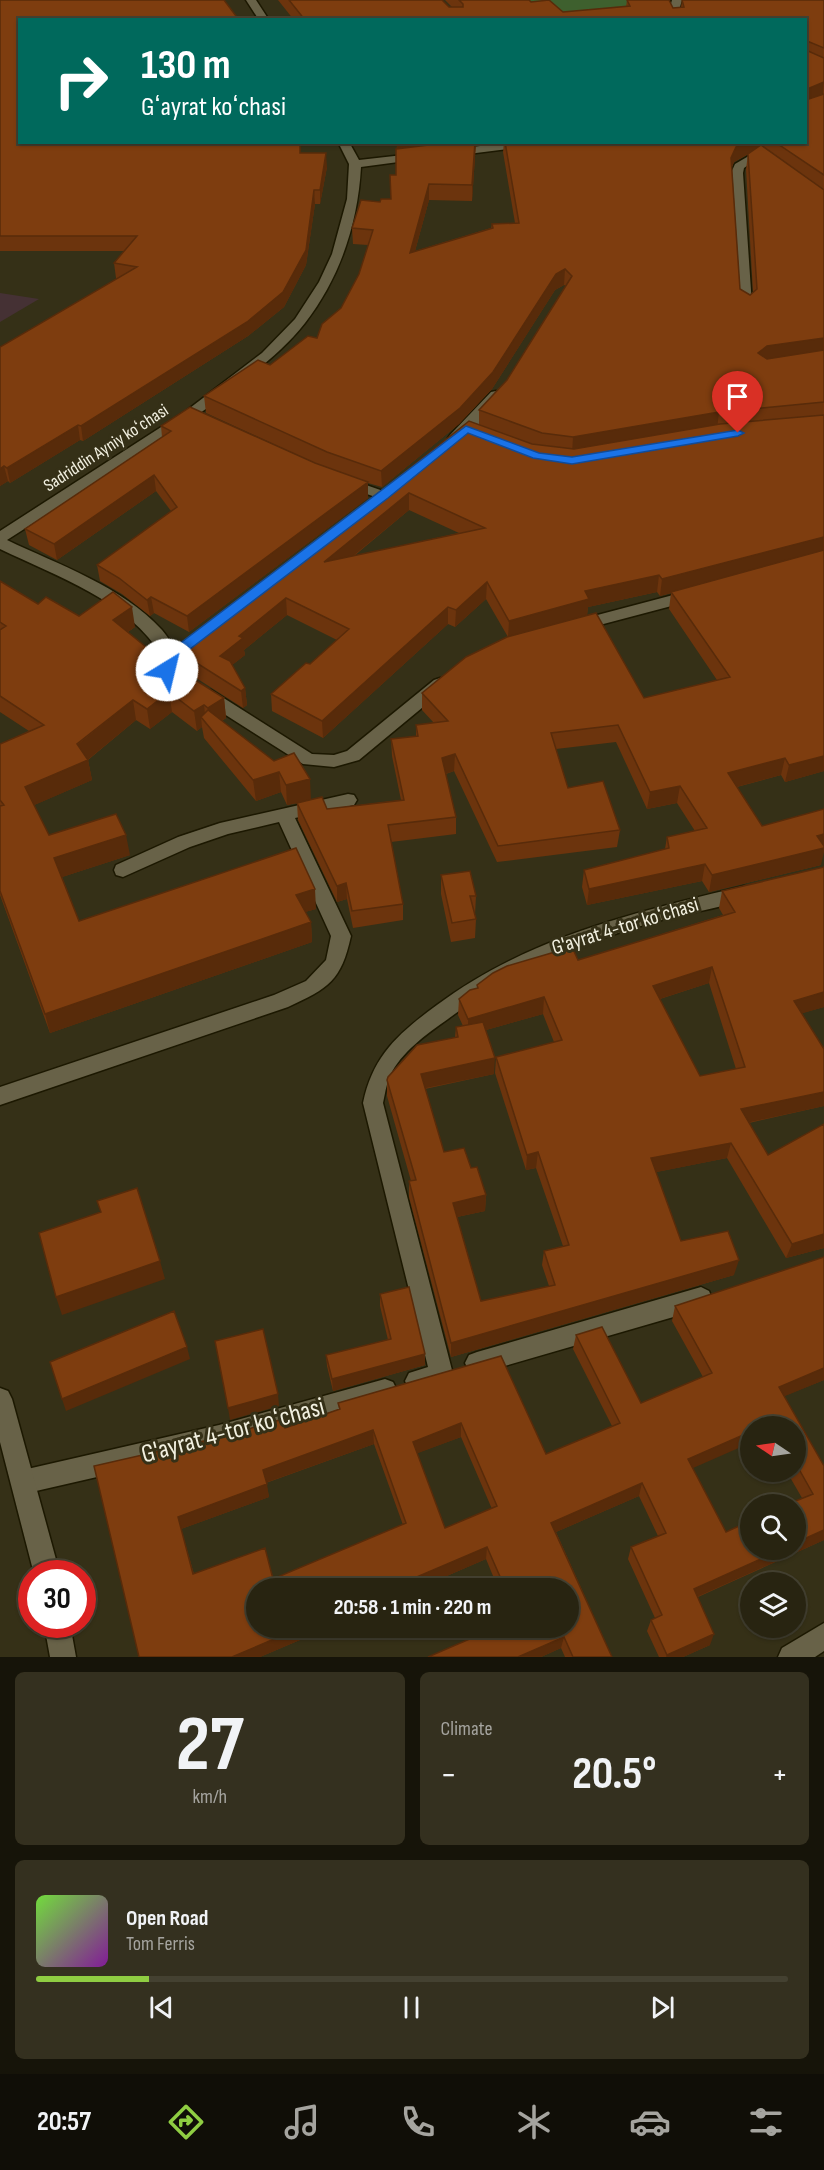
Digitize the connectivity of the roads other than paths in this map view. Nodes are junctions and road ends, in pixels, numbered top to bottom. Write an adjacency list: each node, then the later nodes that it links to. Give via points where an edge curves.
1 (250, 0): 3 (street)
2 (677, 0): 4 (street)
3 (263, 18)
4 (675, 18)
5 (344, 144): 8 (street)
6 (522, 144): 8 (street)
7 (763, 152): 9 (street, via 739,166 737,173)
8 (355, 164): 11 (street, Sadriddin Ayniy koʻchasi, via 353,199 338,254 300,321 267,356)
9 (746, 304)
10 (506, 382): 13 (street, via 472,431)
11 (191, 414): 12 (street); 16 (street, Sadriddin Ayniy koʻchasi)
12 (211, 423)
13 (439, 451)
14 (333, 477): 15 (street, via 388,492)
15 (365, 510)
16 (0, 540): 19 (street, via 136,615 176,654 167,670 309,760 334,761 353,756)
17 (710, 590): 18 (street)
18 (566, 629)
19 (450, 675)
20 (348, 800): 21 (street)
21 (284, 814): 22 (street, via 184,842); 24 (street, via 341,936 334,963 313,987)
22 (123, 870)
23 (768, 887): 26 (street, G'ayrat 4-tor koʻchasi, via 635,919 553,946 484,981 439,1014 412,1036 382,1072 373,1103)
24 (0, 1096)
25 (723, 1291): 26 (street, G'ayrat 4-tor koʻchasi)
26 (441, 1374): 28 (street, G'ayrat 4-tor koʻchasi, via 219,1437)
27 (0, 1399): 28 (street)
28 (23, 1482): 29 (street)
29 (43, 1560)
30 (824, 1636): 33 (street)
31 (60, 1638): 32 (street)
32 (63, 1657)
33 (791, 1657)

